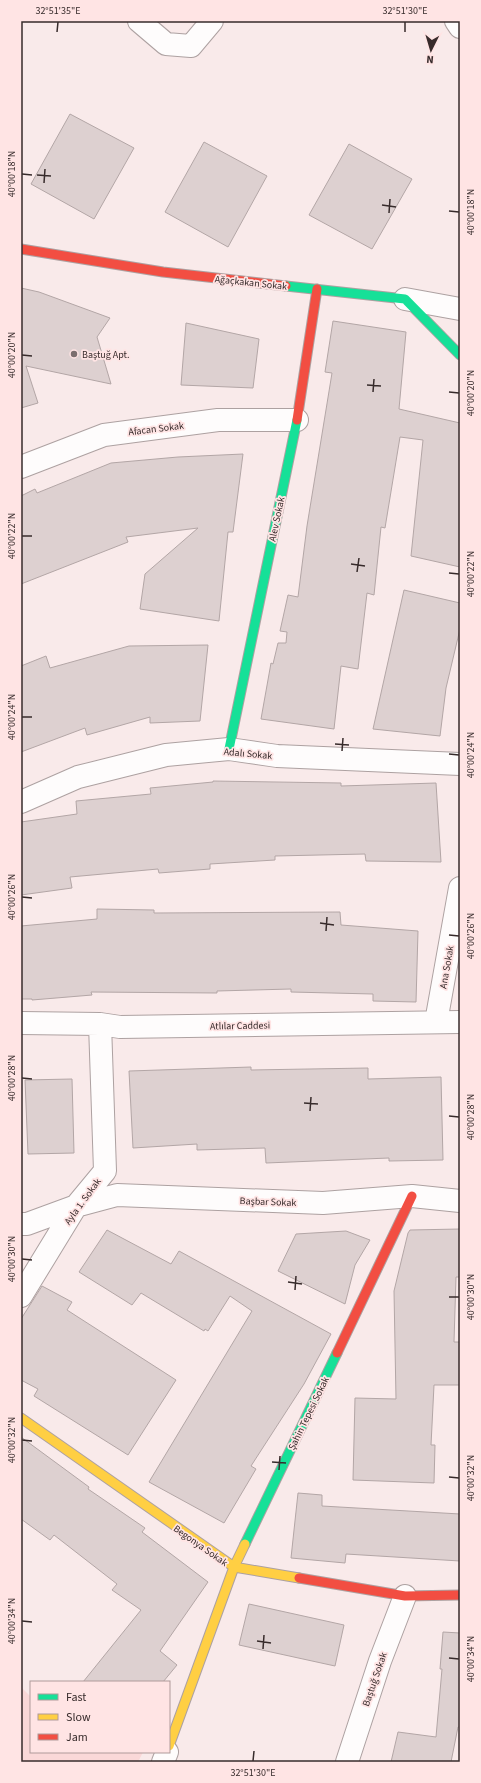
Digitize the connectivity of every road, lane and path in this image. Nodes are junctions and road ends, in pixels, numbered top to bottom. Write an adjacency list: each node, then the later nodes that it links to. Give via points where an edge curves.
1 (139, 21): 2 (street, via 166,44 191,46)
2 (212, 21)
3 (456, 21): 4 (street)
4 (460, 27)
5 (21, 249): 6 (street, Ağaçkakan Sokak, via 163,272)
6 (317, 288): 7 (street, Ağaçkakan Sokak); 10 (street, Alev Sokak)
7 (405, 299): 8 (street); 9 (street)
8 (460, 309)
9 (460, 355)
10 (297, 420): 11 (street, Afacan Sokak, via 218,420 104,435); 12 (street, Alev Sokak)
11 (21, 467)
12 (229, 749): 13 (street, Adalı Sokak, via 277,756); 14 (street, Adalı Sokak, via 166,755 78,777)
13 (460, 764)
14 (21, 802)
15 (460, 888): 16 (street, Ana Sokak)
16 (436, 1022): 17 (street, Atlılar Caddesi); 19 (street, Atlılar Caddesi, via 120,1027)
17 (460, 1022)
18 (21, 1023): 19 (street, Atlılar Caddesi)
19 (100, 1024): 22 (street, Ayla 1. Sokak, via 105,1171)
20 (412, 1196): 21 (street, Başbar Sokak); 22 (street, Başbar Sokak, via 323,1203 117,1195); 26 (street, Şahin Tepesi Sokak)
21 (460, 1201)
22 (76, 1206): 23 (street, Başbar Sokak); 24 (street, Ayla 1. Sokak)
23 (21, 1224)
24 (21, 1296)
25 (21, 1418): 26 (street, Begonya Sokak)
26 (234, 1567): 28 (street, Begonya Sokak); 29 (street, Şahin Tepesi Sokak)
27 (460, 1594): 28 (street, Begonya Sokak)
28 (405, 1596): 30 (street, Baştuğ Sokak, via 380,1661)
29 (170, 1743)
30 (347, 1762)

